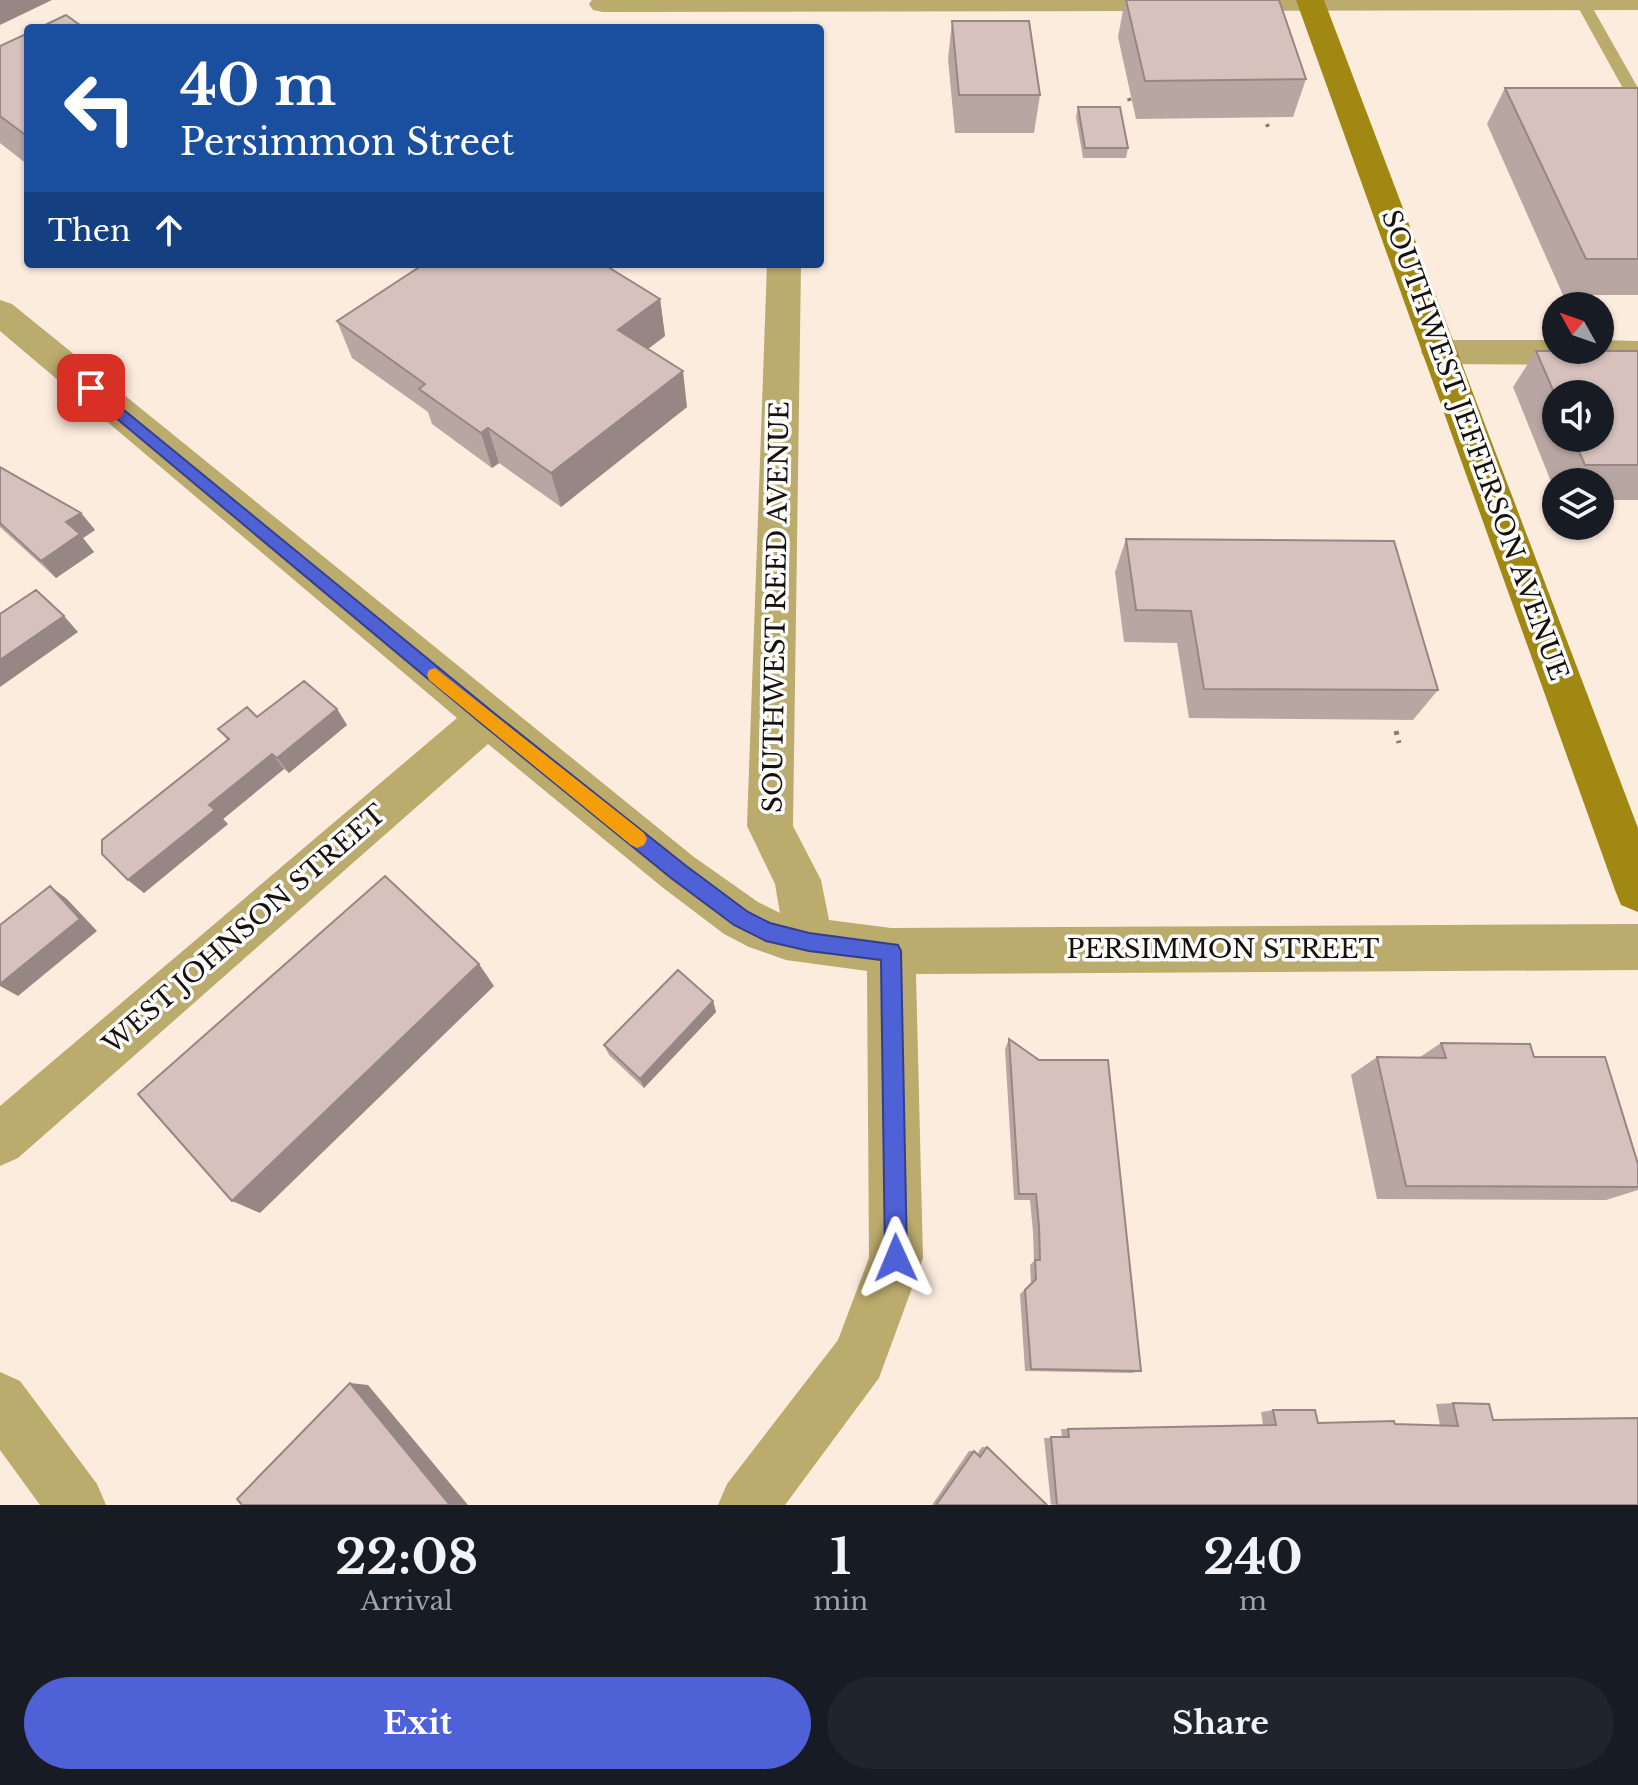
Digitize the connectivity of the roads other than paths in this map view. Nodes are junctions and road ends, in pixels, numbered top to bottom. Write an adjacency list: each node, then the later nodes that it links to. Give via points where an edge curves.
1 (1311, 2): 2 (street); 5 (street); 9 (main road, SOUTHWEST JEFFERSON AVENUE)
2 (1582, 2): 3 (street); 6 (lane)
3 (1638, 2)
4 (603, 4): 5 (street)
5 (790, 16)
6 (1638, 101)
7 (784, 268): 13 (street, SOUTHWEST REED AVENUE, via 770,826 798,880)
8 (0, 312): 11 (street, PERSIMMON STREET)
9 (1439, 352): 10 (street); 12 (main road, SOUTHWEST JEFFERSON AVENUE)
10 (1638, 353)
11 (488, 718): 13 (street, PERSIMMON STREET, via 741,918); 16 (street, WEST JOHNSON STREET)
12 (1638, 890)
13 (809, 942): 15 (street, PERSIMMON STREET)
14 (1638, 947): 15 (street, PERSIMMON STREET)
15 (891, 951): 19 (street, via 896,1258 859,1358)
16 (0, 1140)
17 (0, 1401): 18 (street)
18 (76, 1505)
19 (748, 1505)

